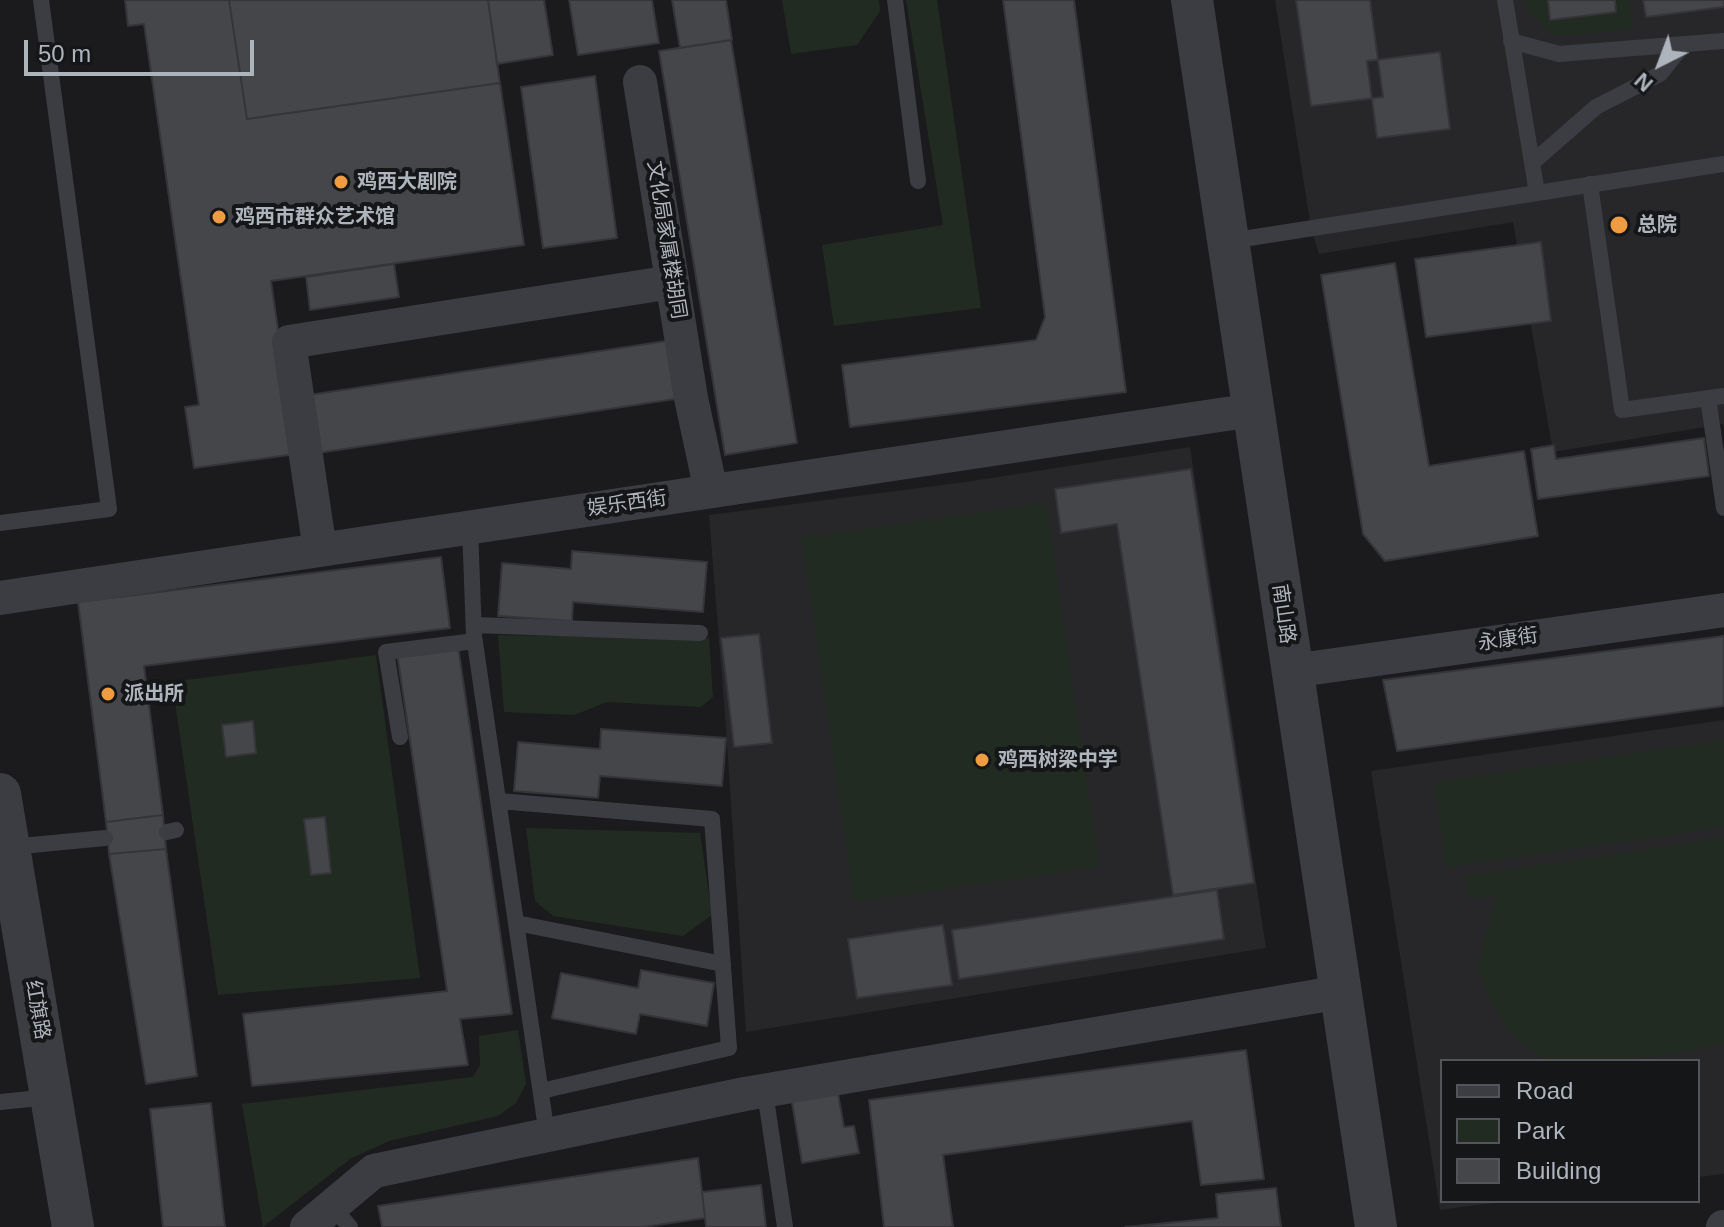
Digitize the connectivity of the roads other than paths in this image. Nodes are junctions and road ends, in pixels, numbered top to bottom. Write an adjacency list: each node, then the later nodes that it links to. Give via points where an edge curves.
1 (41, 0): 20 (lane, via 109,509)
2 (895, 0): 11 (lane)
3 (1192, 0): 14 (street, 南山路)
4 (1505, 0): 5 (lane)
5 (1511, 41): 7 (lane, via 1559,54); 9 (lane)
6 (1724, 41): 7 (lane)
7 (1684, 44): 9 (lane, via 1660,74 1596,107)
8 (640, 82): 15 (street, 文化局家属楼胡同)
9 (1532, 163): 13 (lane)
10 (1724, 164): 12 (lane)
11 (918, 181)
12 (1590, 184): 13 (lane); 16 (lane, via 1622,410)
13 (1537, 193): 14 (lane)
14 (1228, 242): 17 (street, 南山路)
15 (672, 282): 18 (street, 文化局家属楼胡同); 22 (street, via 289,342)
16 (1716, 397): 19 (lane)
17 (1253, 410): 18 (street, 娱乐西街); 27 (street, 南山路)
18 (711, 491): 21 (street, 娱乐西街)
19 (1724, 508)
20 (0, 523)
21 (470, 527): 22 (street, 娱乐西街); 25 (lane)
22 (320, 550): 23 (street, 娱乐西街)
23 (0, 598)
24 (1724, 610): 27 (street, 永康街)
25 (475, 633): 26 (lane); 28 (lane, via 386,652); 30 (lane)
26 (700, 633)
27 (1292, 671): 35 (street, 南山路)
28 (400, 737)
29 (0, 794): 32 (street, 红旗路)
30 (499, 801): 33 (lane); 34 (lane, via 712,819)
31 (105, 838): 32 (lane)
32 (9, 848): 38 (street, 红旗路)
33 (516, 923): 34 (lane); 36 (lane)
34 (723, 964): 36 (lane, via 729,1048)
35 (1341, 992): 37 (street); 44 (street, 南山路)
36 (541, 1091): 40 (lane)
37 (765, 1092): 40 (street); 43 (lane)
38 (51, 1097): 39 (lane); 42 (street, 红旗路)
39 (0, 1102)
40 (547, 1135): 41 (street, via 374,1171)
41 (330, 1220)
42 (73, 1227)
43 (785, 1227)
44 (1376, 1227)

